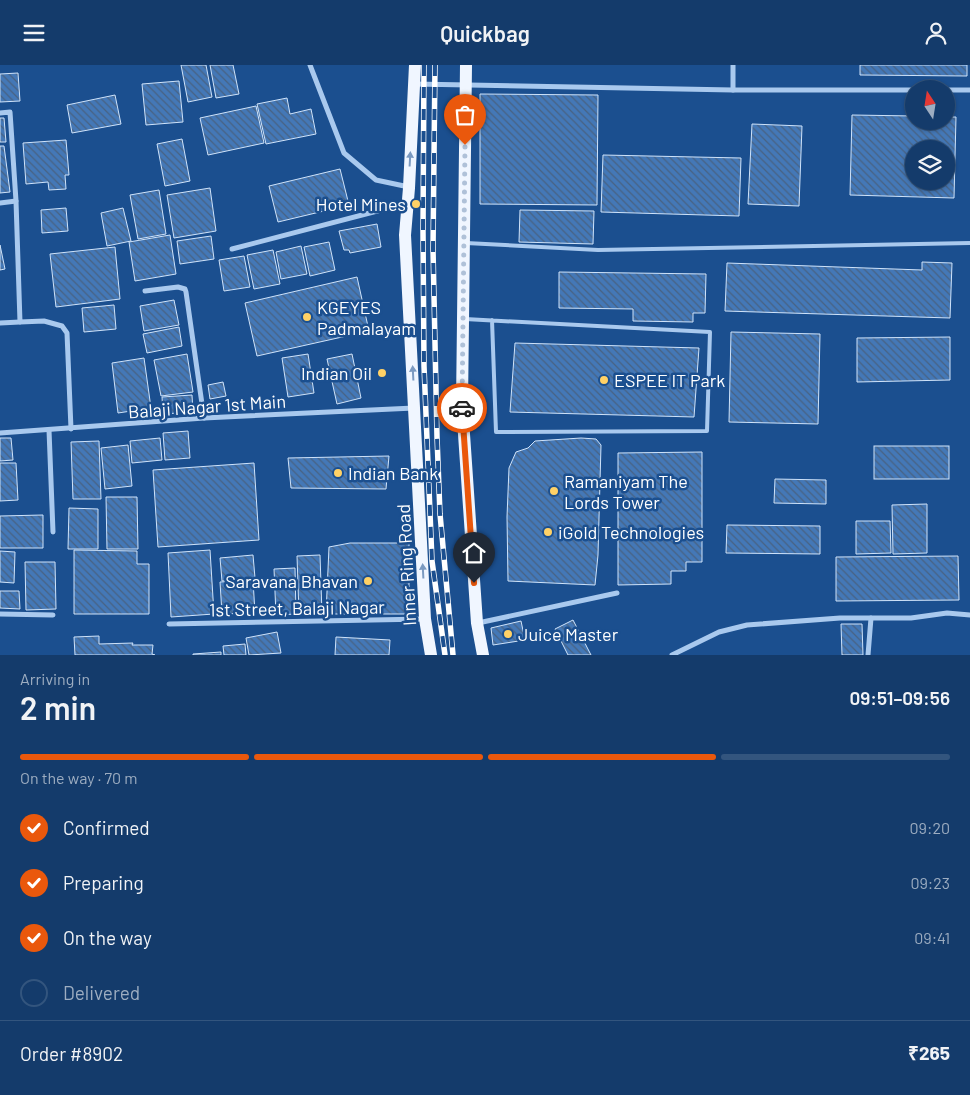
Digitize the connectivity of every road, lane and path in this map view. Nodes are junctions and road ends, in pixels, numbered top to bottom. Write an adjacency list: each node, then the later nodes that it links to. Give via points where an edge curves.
1 (310, 65): 12 (street, via 344,153 376,180)
2 (415, 65): 5 (main road, Inner Ring Road)
3 (466, 65): 6 (main road)
4 (732, 65): 7 (street)
5 (414, 84): 6 (street); 12 (main road, Inner Ring Road, one-way to 5)
6 (466, 85): 7 (street); 16 (main road)
7 (733, 90): 8 (street)
8 (905, 90)
9 (955, 90): 10 (street)
10 (970, 90)
11 (0, 113): 13 (street, via 10,112)
12 (409, 188): 14 (main road, Inner Ring Road)
13 (16, 201): 15 (street); 22 (street)
14 (408, 202): 18 (street); 24 (main road, Inner Ring Road, one-way to 14, via 405,235)
15 (0, 203)
16 (464, 243): 17 (lane, via 598,250); 20 (main road)
17 (970, 243)
18 (232, 249)
19 (145, 291): 25 (street, via 178,287 186,292)
20 (463, 319): 21 (lane); 36 (main road, via 462,405)
21 (492, 321): 21 (lane, via 710,332 707,431 496,432)
22 (20, 322): 23 (street); 26 (street, via 44,321 62,326 67,333)
23 (0, 323)
24 (415, 407): 25 (street, Balaji Nagar 1st Main); 35 (main road, Inner Ring Road, one-way to 24)
25 (204, 418): 26 (street, Balaji Nagar 1st Main)
26 (71, 429): 27 (street, Balaji Nagar 1st Main)
27 (49, 431): 28 (street, Balaji Nagar 1st Main); 29 (street)
28 (0, 433)
29 (53, 532)
30 (617, 593): 36 (street)
31 (0, 614): 32 (street)
32 (53, 615)
33 (970, 615): 34 (street, via 948,613 911,618)
34 (872, 618): 40 (street, via 747,625 719,632); 41 (street)
35 (425, 619): 37 (street, 1st Street, Balaji Nagar); 38 (main road, Inner Ring Road)
36 (477, 623): 39 (main road)
37 (169, 624)
38 (430, 655)
39 (483, 655)
40 (672, 655)
41 (868, 655)

